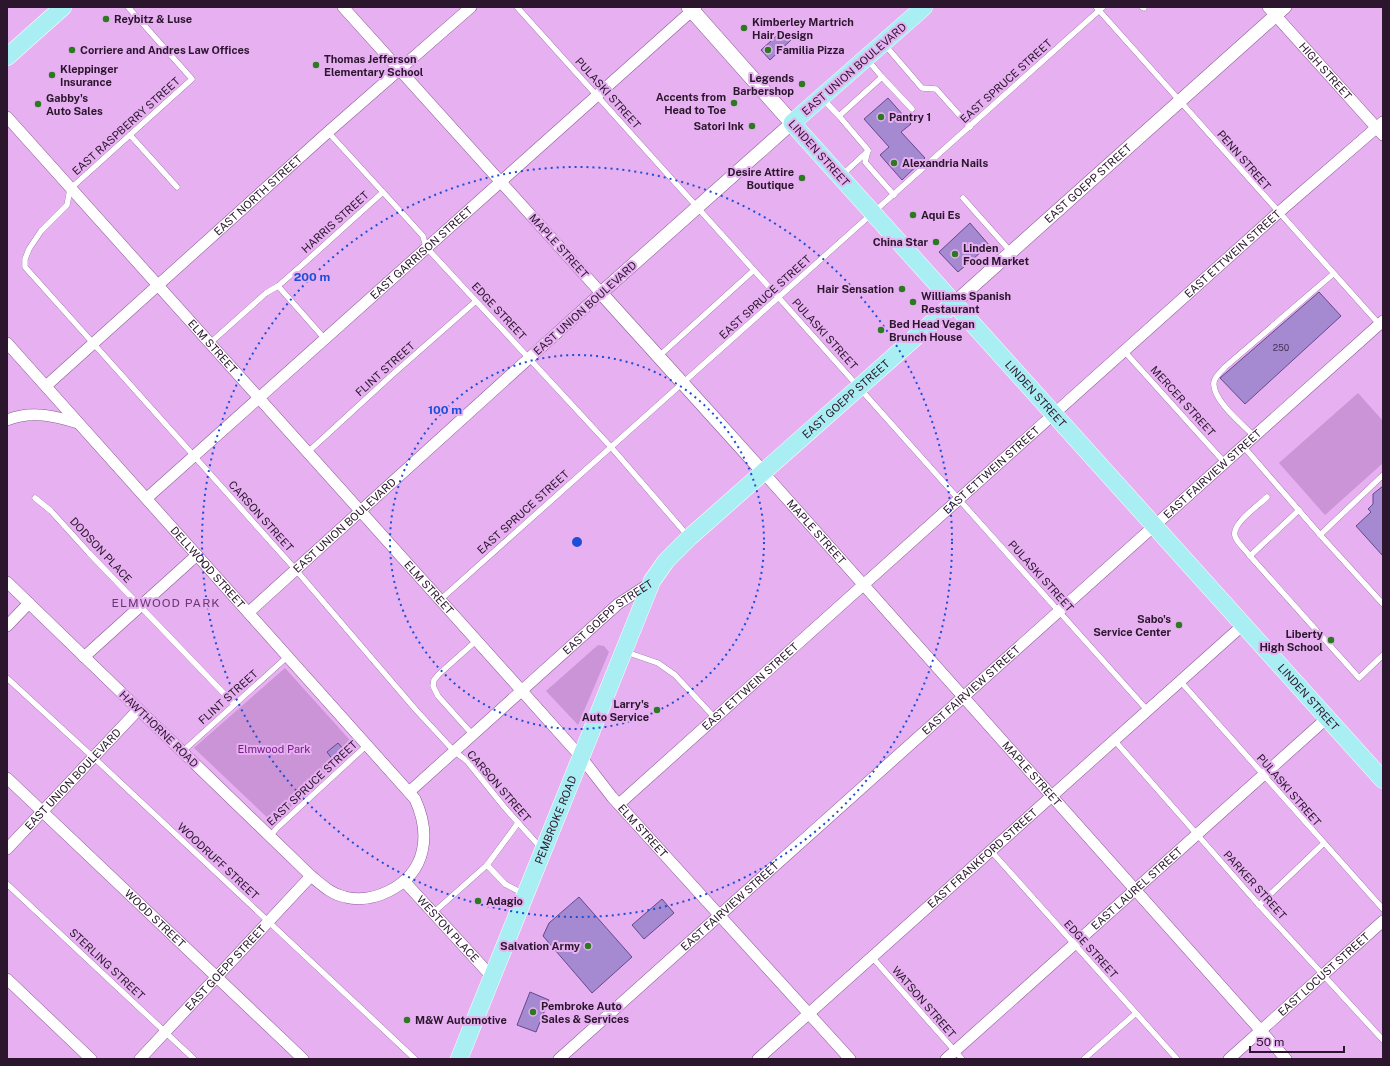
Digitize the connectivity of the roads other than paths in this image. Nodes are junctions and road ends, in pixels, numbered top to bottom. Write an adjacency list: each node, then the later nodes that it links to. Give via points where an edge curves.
1 (63, 7): 11 (main road)
2 (128, 7): 25 (lane, EAST RASPBERRY STREET, via 192,79)
3 (343, 7): 13 (street, MAPLE STREET)
4 (471, 7): 13 (street, EAST NORTH STREET)
5 (517, 7): 15 (lane, PULASKI STREET)
6 (924, 7): 10 (main road, EAST UNION BOULEVARD)
7 (693, 8): 15 (street, EAST GARRISON STREET); 21 (main road, LINDEN STREET)
8 (1100, 8): 17 (lane, PENN STREET); 22 (lane, EAST SPRUCE STREET)
9 (1276, 10): 17 (street, EAST GOEPP STREET); 23 (street, HIGH STREET)
10 (883, 43): 12 (main road, EAST UNION BOULEVARD); 22 (lane, via 922,88 936,89)
11 (7, 57)
12 (866, 58): 14 (lane); 16 (main road, EAST UNION BOULEVARD)
13 (399, 70): 24 (street, EAST NORTH STREET); 28 (street, MAPLE STREET)
14 (882, 77): 18 (lane); 19 (lane)
15 (598, 96): 28 (street, EAST GARRISON STREET); 34 (lane, PULASKI STREET)
16 (821, 98): 19 (lane); 21 (main road, EAST UNION BOULEVARD)
17 (1180, 102): 36 (lane, PENN STREET); 38 (street, EAST GOEPP STREET)
18 (912, 109)
19 (839, 116): 26 (lane)
20 (7, 117): 30 (street, ELM STREET)
21 (792, 123): 27 (main road, LINDEN STREET); 34 (street, EAST UNION BOULEVARD)
22 (970, 126): 32 (lane, EAST SPRUCE STREET)
23 (1381, 128): 36 (street, EAST ETTWEIN STREET)
24 (328, 132): 31 (lane, EDGE STREET); 42 (street, EAST NORTH STREET)
25 (130, 135): 29 (lane); 30 (lane, EAST RASPBERRY STREET)
26 (868, 150): 27 (lane); 32 (lane, via 865,162)
27 (840, 176): 35 (main road, LINDEN STREET)
28 (501, 180): 37 (street, EAST GARRISON STREET); 44 (street, MAPLE STREET)
29 (177, 187)
30 (70, 189): 39 (lane, EAST RASPBERRY STREET, via 67,205 41,231 29,249); 42 (street, ELM STREET)
31 (383, 192): 37 (lane, EDGE STREET, via 423,236); 43 (lane, HARRIS STREET)
32 (894, 195): 35 (lane, EAST SPRUCE STREET)
33 (963, 198): 38 (lane)
34 (698, 207): 40 (lane, PULASKI STREET); 44 (street, EAST UNION BOULEVARD)
35 (874, 213): 45 (lane, EAST SPRUCE STREET); 47 (main road, LINDEN STREET)
36 (1278, 213): 41 (lane, PENN STREET); 53 (street, EAST ETTWEIN STREET)
37 (426, 247): 46 (lane, EDGE STREET); 49 (street, EAST GARRISON STREET)
38 (1012, 252): 47 (street, EAST GOEPP STREET)
39 (25, 267): 51 (lane, CARSON STREET)
40 (754, 270): 45 (lane, PULASKI STREET); 54 (lane)
41 (1333, 274): 48 (lane, PENN STREET); 63 (lane, via 1214,380 1214,387 1221,402)
42 (157, 286): 51 (street, EAST NORTH STREET); 52 (street, ELM STREET)
43 (278, 286): 49 (lane); 52 (lane, HARRIS STREET, via 266,293)
44 (601, 293): 54 (street, MAPLE STREET); 55 (street, EAST UNION BOULEVARD)
45 (779, 298): 56 (lane, EAST SPRUCE STREET); 58 (lane, PULASKI STREET)
46 (476, 301): 55 (lane, EDGE STREET); 66 (lane, FLINT STREET)
47 (953, 304): 58 (main road, EAST GOEPP STREET); 60 (main road, LINDEN STREET)
48 (1381, 323): 63 (street, EAST FAIRVIEW STREET)
49 (324, 338): 59 (street, EAST GARRISON STREET)
50 (7, 343): 57 (street, DELLWOOD STREET)
51 (93, 343): 57 (street, EAST NORTH STREET); 67 (lane, CARSON STREET)
52 (209, 344): 59 (street, ELM STREET)
53 (1125, 352): 60 (street, EAST ETTWEIN STREET); 68 (lane, MERCER STREET)
54 (658, 357): 56 (street, MAPLE STREET)
55 (529, 358): 65 (lane, EDGE STREET); 75 (street, EAST UNION BOULEVARD)
56 (682, 384): 65 (lane, EAST SPRUCE STREET); 69 (street, MAPLE STREET)
57 (46, 386): 62 (street, DELLWOOD STREET)
58 (859, 387): 69 (main road, EAST GOEPP STREET); 74 (lane, PULASKI STREET)
59 (259, 398): 66 (street, ELM STREET); 67 (street, EAST GARRISON STREET)
60 (1054, 414): 74 (street, EAST ETTWEIN STREET); 77 (main road, LINDEN STREET)
61 (7, 420): 62 (street, via 25,415 46,415)
62 (79, 423): 73 (street, DELLWOOD STREET)
63 (1254, 436): 64 (street, EAST FAIRVIEW STREET)
64 (1243, 446): 68 (street, EAST FAIRVIEW STREET); 76 (lane)
65 (611, 447): 79 (lane, EDGE STREET); 86 (lane, EAST SPRUCE STREET)
66 (308, 452): 75 (street, ELM STREET)
67 (194, 456): 73 (street, EAST GARRISON STREET); 82 (lane, CARSON STREET)
68 (1225, 463): 77 (street, EAST FAIRVIEW STREET)
69 (763, 472): 79 (main road, EAST GOEPP STREET); 85 (street, MAPLE STREET)
70 (1383, 475): 78 (lane)
71 (1268, 497): 81 (lane, via 1239,522 1234,530 1235,537)
72 (35, 498): 89 (lane, DODSON PLACE, via 51,510)
73 (147, 498): 80 (street, DELLWOOD STREET)
74 (958, 499): 85 (street, EAST ETTWEIN STREET); 90 (lane, PULASKI STREET)
75 (361, 510): 82 (street, EAST UNION BOULEVARD); 86 (street, ELM STREET)
76 (1299, 510): 78 (lane); 81 (lane)
77 (1154, 524): 90 (street, EAST FAIRVIEW STREET); 92 (main road, LINDEN STREET)
78 (1320, 535): 88 (lane)
79 (690, 537): 83 (main road, EAST GOEPP STREET, via 658,570)
80 (197, 555): 89 (street); 91 (street, DELLWOOD STREET)
81 (1250, 556): 96 (lane, via 1359,678)
82 (296, 570): 91 (street, EAST UNION BOULEVARD); 111 (lane, CARSON STREET)
83 (652, 581): 95 (main road, PEMBROKE ROAD); 101 (street, EAST GOEPP STREET, via 618,604)
84 (7, 582): 87 (street, HAWTHORNE ROAD)
85 (863, 585): 102 (street, MAPLE STREET); 106 (street, EAST ETTWEIN STREET)
86 (440, 601): 94 (street, ELM STREET)
87 (29, 603): 93 (street); 97 (street, HAWTHORNE ROAD)
88 (1383, 604)
89 (141, 606): 97 (street); 103 (lane, DODSON PLACE)
90 (1058, 610): 102 (street, EAST FAIRVIEW STREET); 105 (lane, PULASKI STREET)
91 (249, 612): 98 (street, DELLWOOD STREET)
92 (1243, 625): 100 (street, EAST FRANKFORD STREET); 107 (main road, LINDEN STREET)
93 (7, 626)
94 (476, 641): 101 (street, ELM STREET); 108 (lane, via 439,674 432,686)
95 (624, 651): 106 (lane, via 658,663 675,675); 113 (main road, PEMBROKE ROAD)
96 (1383, 655)
97 (84, 657): 104 (street, HAWTHORNE ROAD)
98 (287, 657): 103 (lane, FLINT STREET); 110 (street, DELLWOOD STREET)
99 (7, 678): 114 (lane, WOODRUFF STREET)
100 (1181, 682): 105 (street, EAST FRANKFORD STREET); 115 (lane, PULASKI STREET)
101 (521, 691): 108 (street, EAST GOEPP STREET); 113 (street, ELM STREET)
102 (962, 697): 119 (street, MAPLE STREET); 138 (street, EAST FAIRVIEW STREET)
103 (234, 704): 112 (lane, FLINT STREET)
104 (138, 710): 112 (street, HAWTHORNE ROAD); 114 (street, EAST UNION BOULEVARD)
105 (1148, 711): 109 (street, EAST FRANKFORD STREET)
106 (715, 718): 120 (street, EAST ETTWEIN STREET)
107 (1327, 718): 115 (street, EAST LAUREL STREET); 117 (main road, LINDEN STREET)
108 (472, 734): 111 (street, EAST GOEPP STREET)
109 (1115, 741): 119 (street, EAST FRANKFORD STREET); 123 (lane, PARKER STREET)
110 (368, 745): 118 (street, DELLWOOD STREET); 124 (lane, EAST SPRUCE STREET)
111 (454, 751): 118 (street, EAST GOEPP STREET); 122 (lane, CARSON STREET, via 467,761)
112 (182, 752): 124 (street, HAWTHORNE ROAD)
113 (581, 757): 120 (street, ELM STREET); 127 (main road, PEMBROKE ROAD)
114 (93, 758): 121 (street, EAST UNION BOULEVARD); 139 (lane, WOODRUFF STREET)
115 (1263, 776): 123 (street, EAST LAUREL STREET); 125 (lane, PULASKI STREET)
116 (7, 778): 121 (street, WOOD STREET)
117 (1383, 780)
118 (409, 792): 131 (street, DELLWOOD STREET, via 420,811 424,833 417,866)
119 (1052, 798): 128 (street, EAST FRANKFORD STREET); 133 (street, MAPLE STREET)
120 (619, 804): 138 (street, ELM STREET)
121 (42, 811): 126 (street, EAST UNION BOULEVARD); 144 (street, WOOD STREET)
122 (518, 823): 127 (lane, CARSON STREET); 129 (lane)
123 (1197, 835): 133 (street, EAST LAUREL STREET); 135 (lane, PARKER STREET)
124 (270, 836): 130 (street, HAWTHORNE ROAD)
125 (1323, 844): 135 (lane); 136 (lane, PULASKI STREET)
126 (7, 848)
127 (544, 851): 134 (main road, PEMBROKE ROAD)
128 (991, 851): 141 (lane, EDGE STREET); 142 (street, EAST FRANKFORD STREET)
129 (487, 865): 134 (lane, via 505,884); 137 (lane)
130 (311, 876): 131 (street, HAWTHORNE ROAD, via 328,890 356,899 378,896); 139 (street, EAST GOEPP STREET)
131 (404, 881): 137 (street, WESTON PLACE)
132 (7, 884): 150 (lane, STERLING STREET)
133 (1135, 890): 141 (street, EAST LAUREL STREET); 149 (street, MAPLE STREET)
134 (526, 895): 145 (main road, PEMBROKE ROAD)
135 (1259, 905): 143 (lane, PARKER STREET)
136 (1383, 909)
137 (433, 913): 145 (street, WESTON PLACE)
138 (720, 914): 148 (street, ELM STREET); 159 (street, EAST FAIRVIEW STREET)
139 (268, 921): 144 (street, EAST GOEPP STREET); 157 (lane, WOODRUFF STREET)
140 (1383, 921): 143 (street, EAST LOCUST STREET)
141 (1074, 945): 147 (lane, EDGE STREET); 152 (street, EAST LAUREL STREET)
142 (872, 957): 148 (street, EAST FRANKFORD STREET); 152 (lane, WATSON STREET)
143 (1323, 975): 149 (street, EAST LOCUST STREET); 151 (lane, PARKER STREET)
144 (217, 977): 150 (street, EAST GOEPP STREET); 156 (street, WOOD STREET)
145 (492, 977): 158 (main road, PEMBROKE ROAD)
146 (7, 979): 153 (street)
147 (1136, 1013): 163 (lane); 164 (lane, EDGE STREET)
148 (809, 1014): 160 (street, EAST FRANKFORD STREET); 161 (street, ELM STREET)
149 (1260, 1031): 165 (street, EAST LOCUST STREET); 166 (street, MAPLE STREET)
150 (165, 1032): 154 (street, EAST GOEPP STREET); 155 (lane, STERLING STREET)
151 (1383, 1040)
152 (958, 1055): 162 (street, EAST LAUREL STREET)
153 (91, 1059)
154 (140, 1059)
155 (194, 1059)
156 (303, 1059)
157 (415, 1059)
158 (459, 1059)
159 (559, 1059)
160 (758, 1059)
161 (850, 1059)
162 (946, 1059)
163 (1084, 1059)
164 (1177, 1059)
165 (1229, 1059)
166 (1286, 1059)

